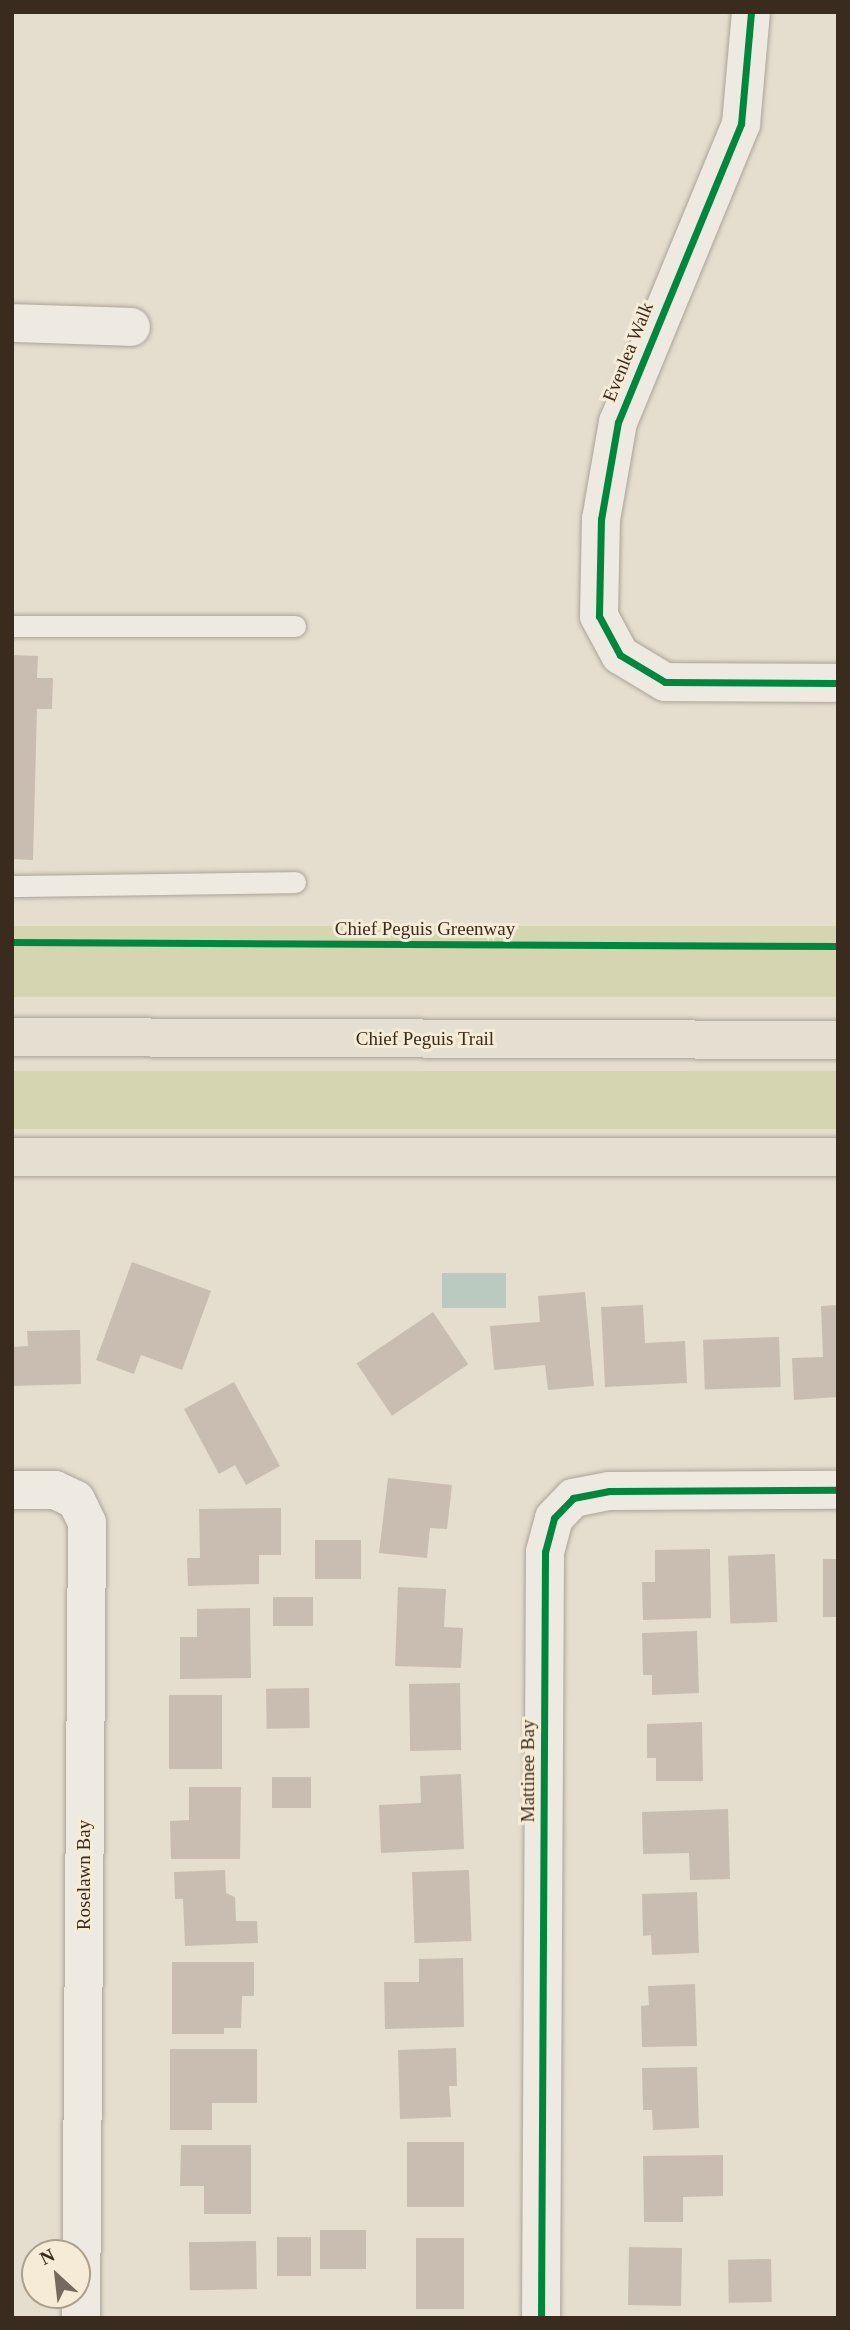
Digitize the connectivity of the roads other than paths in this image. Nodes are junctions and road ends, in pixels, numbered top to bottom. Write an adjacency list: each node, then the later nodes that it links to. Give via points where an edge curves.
1 (751, 12): 6 (street, Evenlea Walk, via 741,124 618,422 601,519 599,616 620,655 665,682)
2 (12, 323): 3 (street)
3 (131, 327)
4 (12, 626): 5 (lane)
5 (295, 626)
6 (838, 683)
7 (295, 883): 8 (lane)
8 (12, 886)
9 (12, 1037): 10 (main road, Chief Peguis Trail)
10 (838, 1040)
11 (12, 1157): 12 (main road)
12 (838, 1157)
13 (12, 1490): 15 (street, Roselawn Bay, via 55,1490 76,1500 87,1523)
14 (838, 1490): 16 (street, Mattinee Bay, via 609,1491 573,1498 554,1518 545,1552)
15 (81, 2318)
16 (541, 2318)

